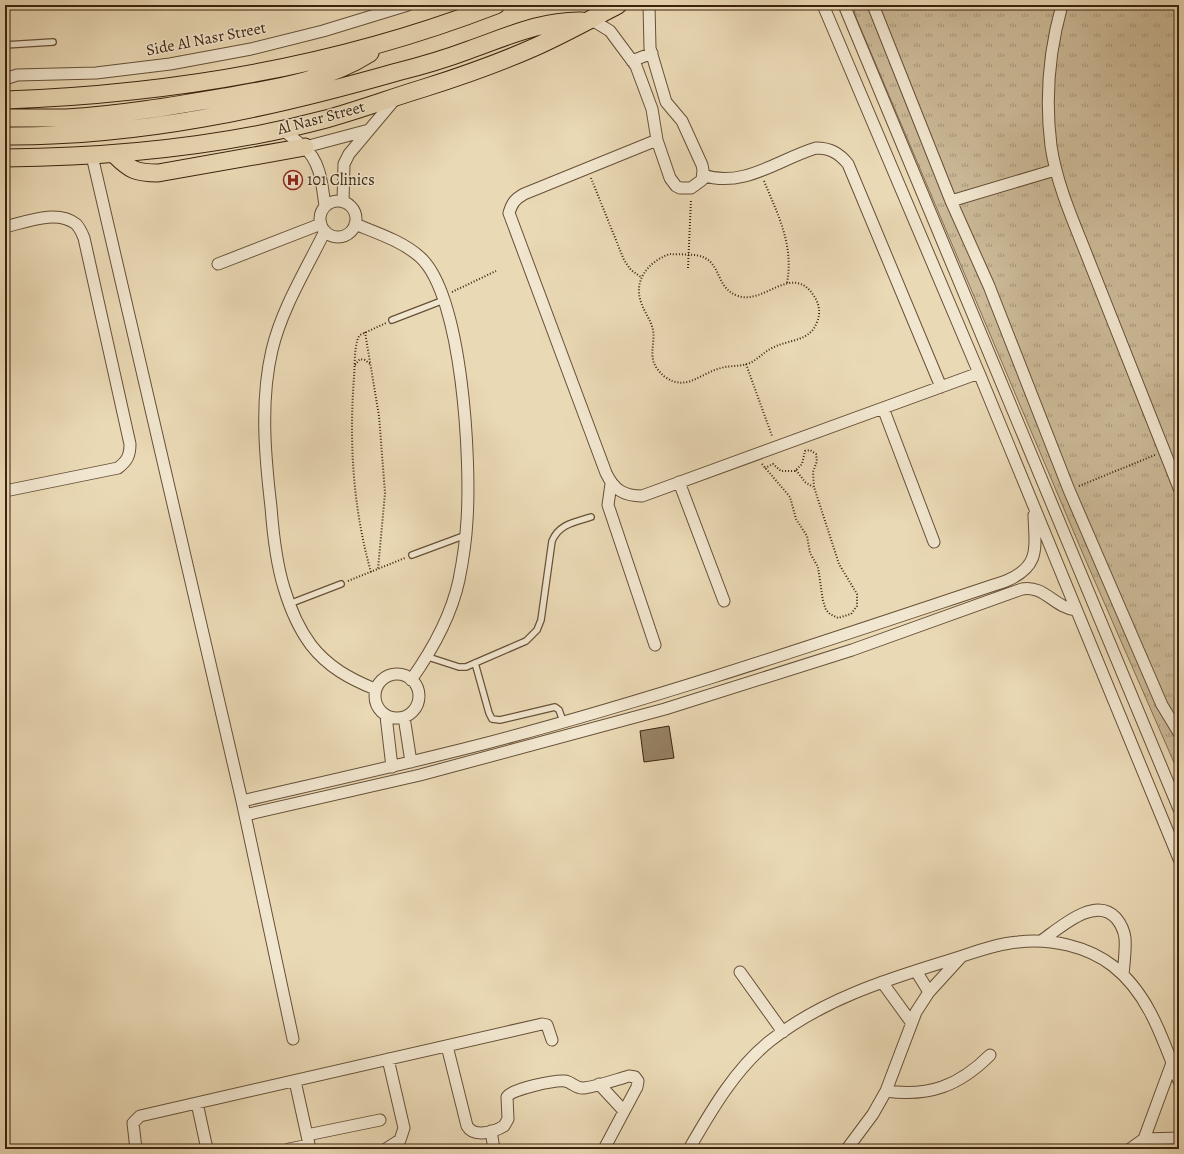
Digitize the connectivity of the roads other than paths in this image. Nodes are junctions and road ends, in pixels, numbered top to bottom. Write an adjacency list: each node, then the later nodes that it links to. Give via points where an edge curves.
1 (408, 5): 15 (street, Side Al Nasr Street, via 302,36 170,64 96,73 17,75)
2 (496, 5): 11 (main road)
3 (618, 5): 9 (main road, Al Nasr Street)
4 (649, 5): 13 (street)
5 (823, 5): 40 (street)
6 (844, 5): 68 (street)
7 (873, 5): 31 (street)
8 (1062, 5): 29 (street, via 1049,78 1049,124)
9 (588, 21): 14 (street, via 597,23 610,32); 16 (main road, Al Nasr Street, via 507,59); 23 (main road, via 542,25 456,55 350,86 195,121 92,134)
10 (53, 42): 12 (lane)
11 (383, 43): 17 (main road, via 286,68 187,85 88,96); 20 (main road, via 346,67 298,83 116,113 66,118)
12 (5, 45)
13 (652, 53): 14 (street); 18 (street)
14 (632, 61): 19 (street)
15 (5, 79)
16 (396, 98): 21 (main road, Al Nasr Street); 22 (street)
17 (5, 100)
18 (670, 108): 19 (street); 30 (street, via 682,121 702,165)
19 (653, 115): 24 (street)
20 (5, 118)
21 (282, 129): 25 (street); 26 (main road, Al Nasr Street, via 206,143)
22 (369, 130): 25 (street); 32 (street, via 344,164)
23 (5, 136)
24 (657, 140): 30 (street, via 672,182 680,188 692,188 699,184); 44 (street, via 517,198 511,205 510,213)
25 (305, 148): 26 (main road, via 158,174 139,173 126,166); 33 (street, via 314,158 320,173)
26 (115, 155): 27 (main road, Al Nasr Street)
27 (92, 156): 28 (main road, Al Nasr Street); 69 (street)
28 (5, 158)
29 (1055, 170): 31 (street); 45 (street)
30 (703, 175): 41 (street, via 717,179 732,179 760,171 816,148 825,148 842,156 848,164)
31 (951, 201): 64 (street, via 989,286 1069,490 1162,705)
32 (343, 202): 33 (street, via 334,201); 34 (street, via 351,207 356,215)
33 (326, 206): 36 (street, via 322,211)
34 (355, 224): 36 (street, via 350,232 342,236 333,236); 38 (street, via 387,237 420,257)
35 (5, 227): 46 (street, via 49,217 64,217 77,225 84,238 130,444 130,454 126,462 118,468)
36 (323, 228): 37 (street); 54 (street, via 280,324 267,377 268,485 278,566)
37 (218, 264)
38 (444, 298): 39 (lane); 49 (street, via 452,322 464,422 468,489)
39 (392, 320)
40 (978, 373): 41 (street); 47 (street)
41 (941, 387): 42 (street)
42 (883, 408): 43 (street); 50 (street)
43 (679, 482): 44 (street, via 642,496 630,496); 53 (street)
44 (611, 484): 56 (street, via 608,505)
45 (1179, 488)
46 (5, 491)
47 (1034, 508): 55 (street); 63 (street, via 1035,549 1031,562 1020,575 757,664)
48 (590, 516): 58 (lane, via 560,527 555,533 541,620 533,636)
49 (466, 535): 51 (lane); 57 (street, via 459,581 451,607)
50 (934, 542)
51 (412, 555)
52 (341, 584): 54 (lane)
53 (724, 601)
54 (289, 604): 60 (street, via 311,645 324,660 357,682)
55 (1076, 610): 65 (street, via 1060,606 1042,591 1022,589 844,652 665,709); 72 (street)
56 (655, 645)
57 (428, 657): 58 (lane, via 466,667); 59 (street)
58 (475, 663): 63 (lane, via 492,719 500,720 555,707)
59 (411, 680): 60 (street, via 402,675 391,675 381,680); 62 (street, via 418,691 418,704)
60 (375, 689): 61 (street, via 377,707)
61 (386, 716): 62 (street); 67 (street)
62 (404, 717): 66 (street)
63 (566, 721): 65 (street); 66 (street)
64 (1179, 733)
65 (572, 734): 71 (street, via 420,775)
66 (411, 762): 67 (street)
67 (392, 767): 69 (street)
68 (1177, 797): 70 (street)
69 (242, 801): 71 (street)
70 (1179, 809)
71 (245, 815): 82 (street)
72 (1179, 859)
73 (1041, 941): 74 (street, via 997,946); 77 (street, via 1082,949 1107,962); 77 (street, via 1087,911 1106,912 1121,924 1125,937)
74 (961, 957): 75 (street); 79 (street)
75 (916, 971): 78 (street); 79 (street)
76 (740, 972): 81 (street)
77 (1123, 975): 87 (street, via 1134,985 1146,1003)
78 (882, 982): 80 (street); 81 (street, via 830,1003 805,1016)
79 (929, 992): 80 (street)
80 (911, 1022): 91 (street)
81 (784, 1032): 105 (street, via 769,1042 745,1065 715,1106)
82 (293, 1039)
83 (552, 1040): 84 (street, via 548,1027 544,1024)
84 (447, 1046): 86 (street); 95 (street, via 469,1130 476,1133)
85 (990, 1055): 91 (street, via 960,1080 942,1087 911,1093)
86 (388, 1059): 88 (street); 102 (street, via 404,1128 400,1140)
87 (1172, 1063): 89 (street); 97 (street)
88 (295, 1081): 92 (street); 98 (street)
89 (1179, 1081)
90 (599, 1084): 93 (street); 93 (street, via 629,1076 637,1078 639,1084); 95 (street, via 580,1088 559,1081 513,1091 507,1097 507,1123)
91 (886, 1091): 106 (street)
92 (197, 1103): 99 (street, via 135,1119 132,1128); 100 (street)
93 (624, 1111): 104 (street)
94 (380, 1120): 98 (street)
95 (491, 1131): 103 (street)
96 (1179, 1138): 97 (street)
97 (1144, 1139): 107 (street)
98 (308, 1143): 101 (street)
99 (136, 1149)
100 (207, 1149)
101 (289, 1149)
102 (386, 1149)
103 (494, 1149)
104 (604, 1149)
105 (689, 1149)
106 (848, 1149)
107 (1130, 1149)

